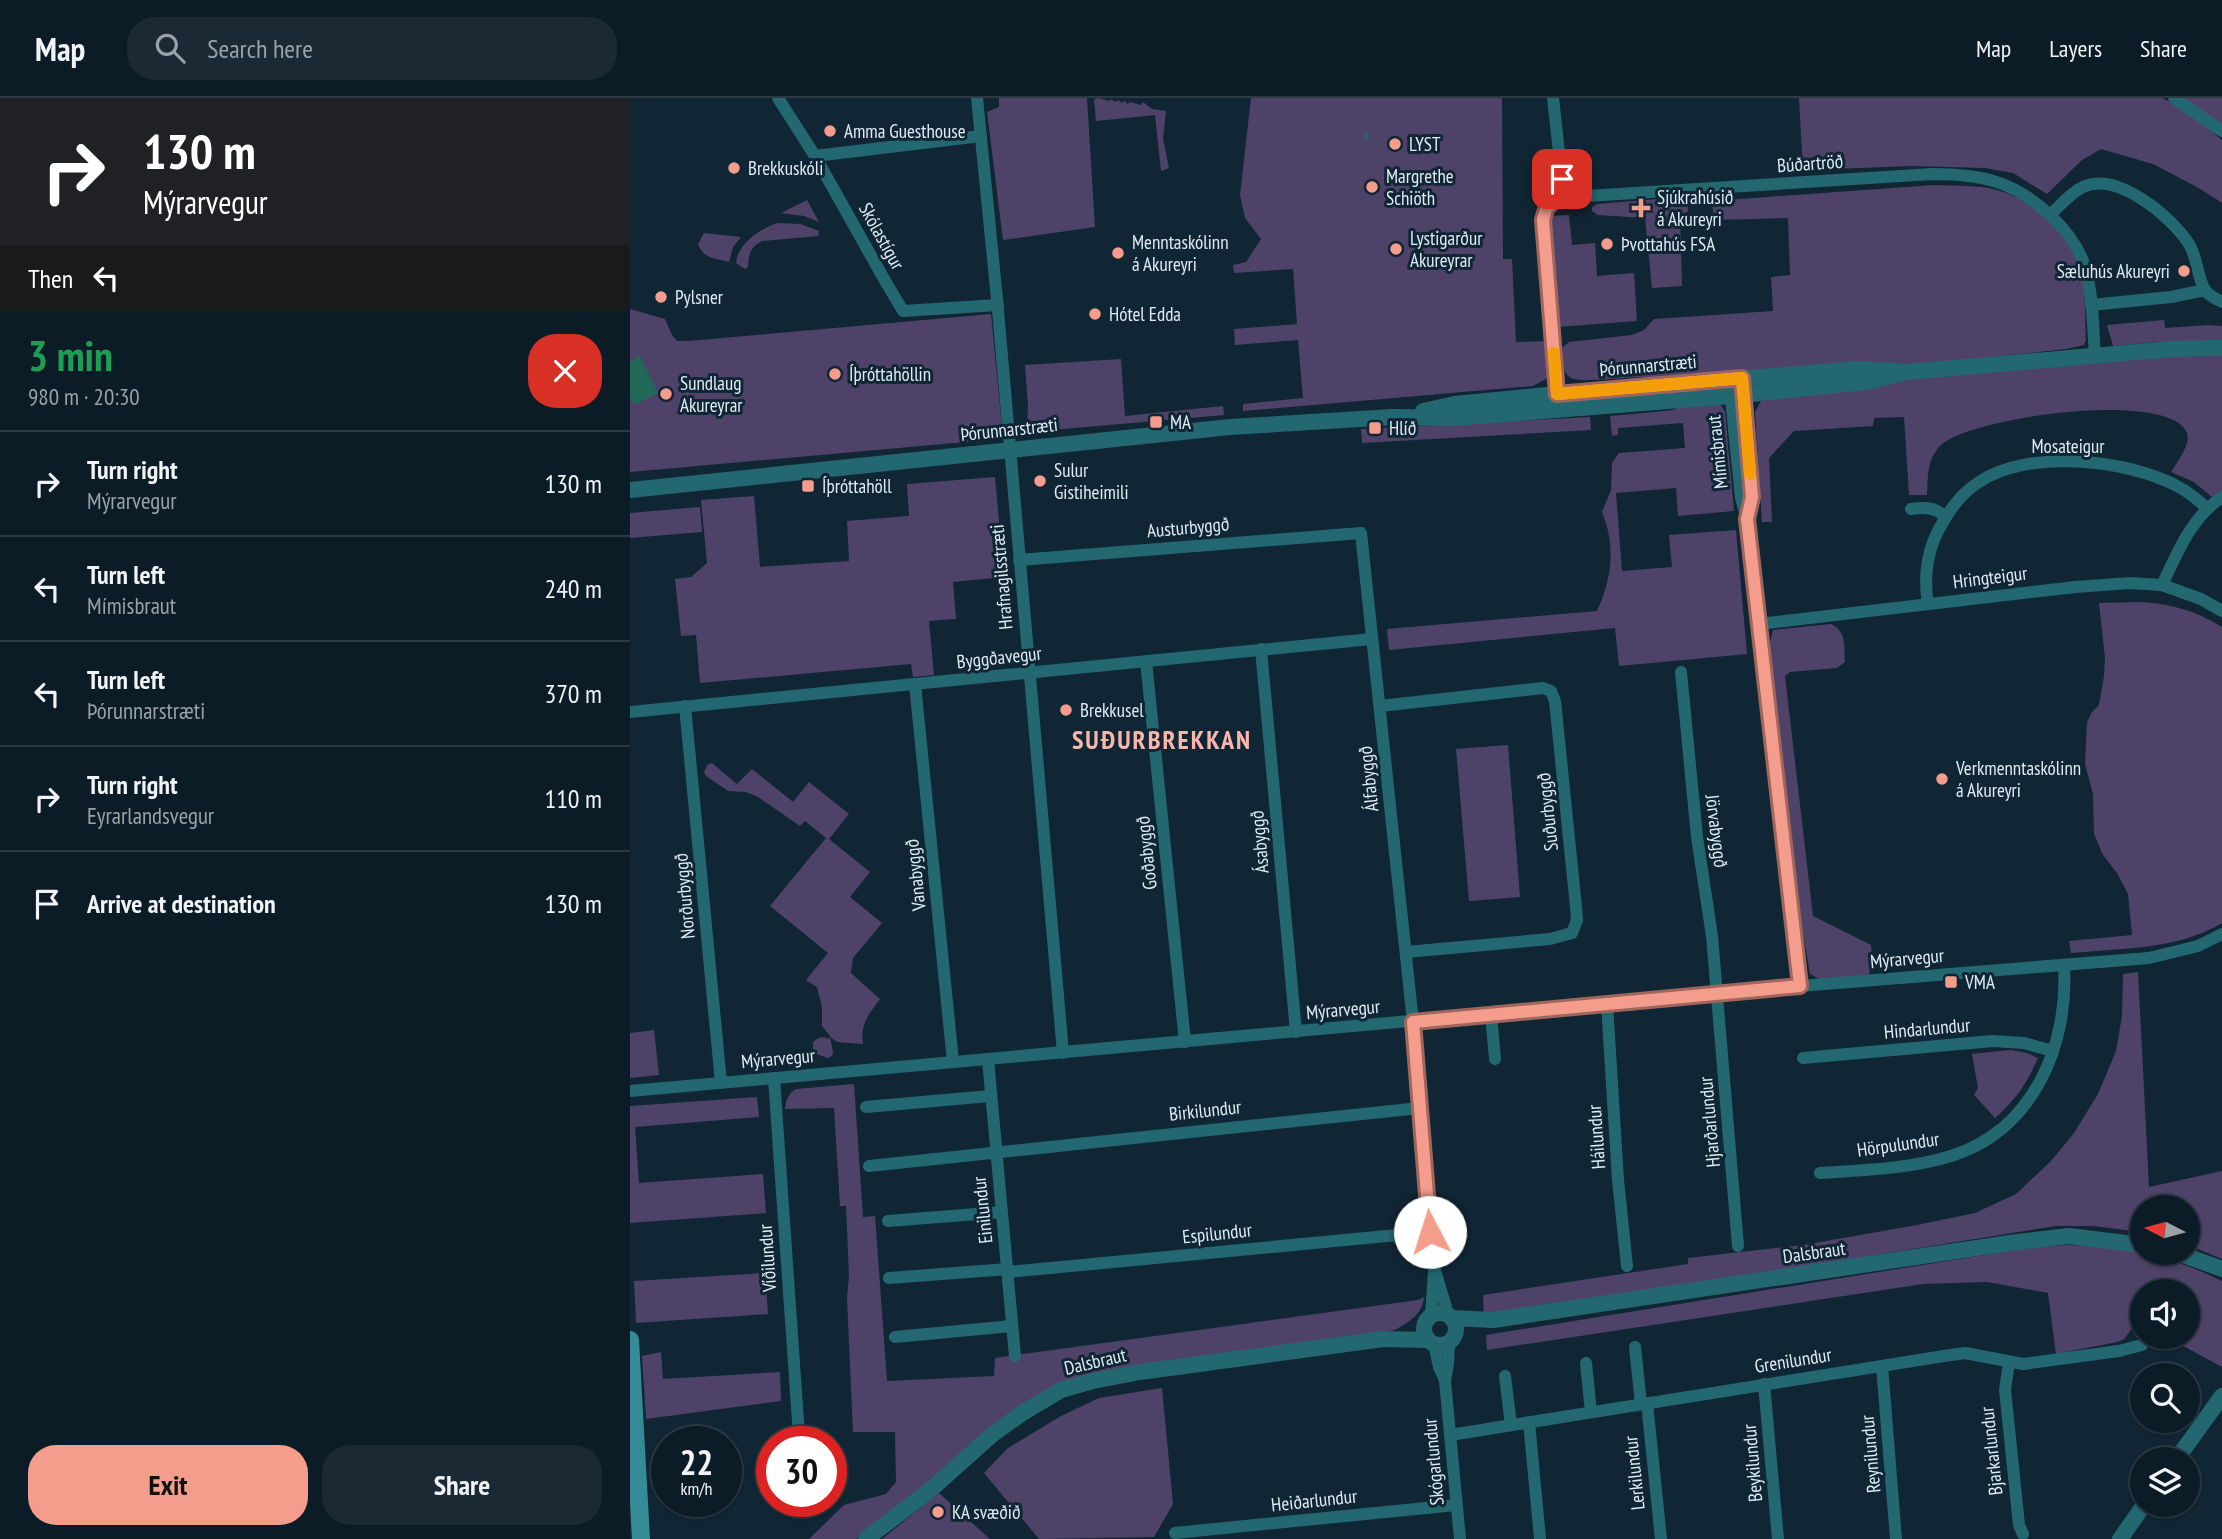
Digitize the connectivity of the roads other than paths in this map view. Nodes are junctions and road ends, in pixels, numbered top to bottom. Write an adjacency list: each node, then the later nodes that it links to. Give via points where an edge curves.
1 (778, 98): 7 (street, Skólastígur)
2 (977, 98): 6 (street, Hrafnagilsstræti)
3 (1553, 98): 8 (street)
4 (2174, 98): 5 (street)
5 (2222, 131)
6 (981, 136): 7 (street); 12 (street, Hrafnagilsstræti)
7 (815, 156): 12 (street, Skólastígur, via 903,311)
8 (1562, 193): 9 (street, Búðartröð, via 1572,197 1954,174 2003,184 2034,199); 18 (street, via 1546,209 1543,220)
9 (2050, 215): 10 (street, via 2084,186 2114,186 2138,195 2188,242); 13 (street, Búðartröð, via 2078,248)
10 (2205, 290): 11 (street); 13 (street)
11 (2222, 302)
12 (998, 305): 22 (street, Hrafnagilsstræti)
13 (2091, 305): 15 (street, Búðartröð)
14 (2222, 348): 15 (street, Þórunnarstræti)
15 (2095, 356): 16 (street, Þórunnarstræti)
16 (1908, 372): 17 (street, Þórunnarstræti, via 1857,369); 19 (street, Þórunnarstræti, via 1865,382)
17 (1736, 379): 18 (street, Þórunnarstræti); 19 (street, Mímisbraut)
18 (1557, 394): 20 (street); 21 (street, Þórunnarstræti, via 1455,404)
19 (1737, 396): 20 (street, Þórunnarstræti); 33 (street, Mímisbraut, via 1752,497 1747,519)
20 (1558, 411): 21 (street, Þórunnarstræti)
21 (1394, 417): 22 (street, Þórunnarstræti, via 1230,427)
22 (1010, 450): 23 (street, Þórunnarstræti); 29 (street, Hrafnagilsstræti)
23 (630, 490)
24 (2222, 497): 25 (street)
25 (2207, 508): 27 (street, Mosateigur, via 2178,486 2123,467 2045,463 2000,471 1980,481); 30 (street, via 2182,541)
26 (1911, 509): 27 (street, via 1925,507)
27 (1945, 517): 31 (street, Mosateigur, via 1926,566)
28 (1361, 533): 29 (street, Austurbyggð); 34 (street, Álfabyggð)
29 (1019, 560): 38 (street, Hrafnagilsstræti)
30 (2162, 585): 31 (street, Hringteigur, via 2075,587); 32 (street, Hringteigur)
31 (1928, 604): 33 (street, Hringteigur)
32 (2222, 611)
33 (1759, 624): 46 (street, Mímisbraut)
34 (1372, 639): 35 (street, Byggðavegur); 41 (street, Álfabyggð)
35 (1261, 649): 36 (street, Byggðavegur); 51 (street, Ásabyggð)
36 (1146, 661): 38 (street, Byggðavegur); 52 (street, Goðabyggð)
37 (1681, 673): 47 (street, Jörvabyggð)
38 (1029, 674): 39 (street, Byggðavegur); 54 (street, Hrafnagilsstræti)
39 (915, 684): 40 (street, Byggðavegur); 58 (street, Vanabyggð)
40 (685, 706): 42 (street, Byggðavegur); 60 (street, Norðurbyggð)
41 (1380, 706): 44 (street, Álfabyggð); 44 (street, Suðurbyggð, via 1543,688 1551,691 1555,701 1575,930 1550,939)
42 (630, 712)
43 (2222, 934): 45 (street, Mýrarvegur, via 2176,953)
44 (1406, 952): 50 (street, Álfabyggð)
45 (2064, 965): 46 (street, Mýrarvegur); 53 (street, Hörpulundur, via 2064,1008)
46 (1800, 986): 47 (street, Mýrarvegur)
47 (1717, 994): 48 (street, Mýrarvegur); 72 (street, Hjarðarlundur)
48 (1607, 1004): 49 (street, Mýrarvegur); 74 (street, Háilundur)
49 (1490, 1015): 50 (street, Mýrarvegur); 57 (street)
50 (1413, 1022): 51 (street, Mýrarvegur); 64 (street)
51 (1296, 1032): 52 (street, Mýrarvegur)
52 (1185, 1042): 54 (street, Mýrarvegur)
53 (2053, 1051): 55 (street, Hindarlundur, via 1993,1041); 67 (street, Hörpulundur, via 2031,1098 1988,1138 1969,1148 1912,1165)
54 (1063, 1053): 56 (street, Mýrarvegur)
55 (1803, 1058)
56 (988, 1059): 58 (street, Mýrarvegur); 62 (street, Einilundur)
57 (1495, 1059)
58 (953, 1062): 59 (street, Mýrarvegur)
59 (774, 1078): 60 (street, Mýrarvegur); 99 (street, Víðilundur)
60 (721, 1083): 61 (street, Mýrarvegur)
61 (630, 1091)
62 (990, 1096): 63 (street); 65 (street, Einilundur)
63 (866, 1107)
64 (1420, 1108): 65 (street, Birkilundur); 70 (street)
65 (995, 1151): 66 (street, Birkilundur); 68 (street, Einilundur)
66 (869, 1166)
67 (1819, 1173)
68 (1002, 1212): 69 (street); 76 (street, Einilundur)
69 (888, 1222)
70 (1430, 1232): 76 (street, Espilundur); 78 (street)
71 (2130, 1244): 79 (street, Dalsbraut, via 2069,1236 2034,1240)
72 (1738, 1246)
73 (2200, 1261): 75 (street)
74 (1627, 1266)
75 (2222, 1269)
76 (1008, 1270): 77 (street, Espilundur); 80 (street, Einilundur)
77 (890, 1278)
78 (1440, 1316): 79 (street, Dalsbraut); 82 (street, Dalsbraut); 84 (street, via 1457,1327); 84 (street, via 1424,1326)
79 (1493, 1320): 84 (street, Dalsbraut)
80 (1012, 1326): 81 (street); 87 (street, Einilundur)
81 (895, 1336)
82 (1383, 1339): 84 (street, Dalsbraut); 109 (street, Dalsbraut, via 1140,1372 1061,1390 993,1434)
83 (630, 1340): 108 (main road)
84 (1441, 1341): 100 (street, Skógarlundur, via 1439,1367 1445,1381)
85 (1635, 1347): 94 (street, Lerkilundur)
86 (2130, 1348): 88 (street, Grenilundur, via 2035,1363)
87 (1015, 1356)
88 (2009, 1362): 90 (street, Grenilundur, via 1965,1353); 107 (street, Bjarkarlundur, via 2004,1390)
89 (1587, 1363): 96 (street)
90 (1882, 1366): 92 (street, Grenilundur); 114 (street, Reynilundur)
91 (1506, 1376): 98 (street)
92 (1764, 1384): 94 (street, Grenilundur); 113 (street, Beykilundur)
93 (2222, 1396): 101 (street)
94 (1644, 1404): 96 (street, Grenilundur); 112 (street, Lerkilundur)
95 (2222, 1409): 102 (street)
96 (1591, 1412): 97 (street, Grenilundur)
97 (1529, 1422): 98 (street, Grenilundur); 111 (street)
98 (1511, 1425): 100 (street, Grenilundur)
99 (798, 1426)
100 (1450, 1435): 103 (street, Skógarlundur)
101 (2185, 1447)
102 (2194, 1447)
103 (1456, 1504): 106 (street, Heiðarlundur); 110 (street, Skógarlundur)
104 (2136, 1517): 115 (street)
105 (2146, 1517): 116 (street)
106 (1175, 1533)
107 (2023, 1534)
108 (641, 1539)
109 (866, 1539)
110 (1460, 1539)
111 (1540, 1539)
112 (1661, 1539)
113 (1778, 1539)
114 (1896, 1539)
115 (2120, 1539)
116 (2130, 1539)

